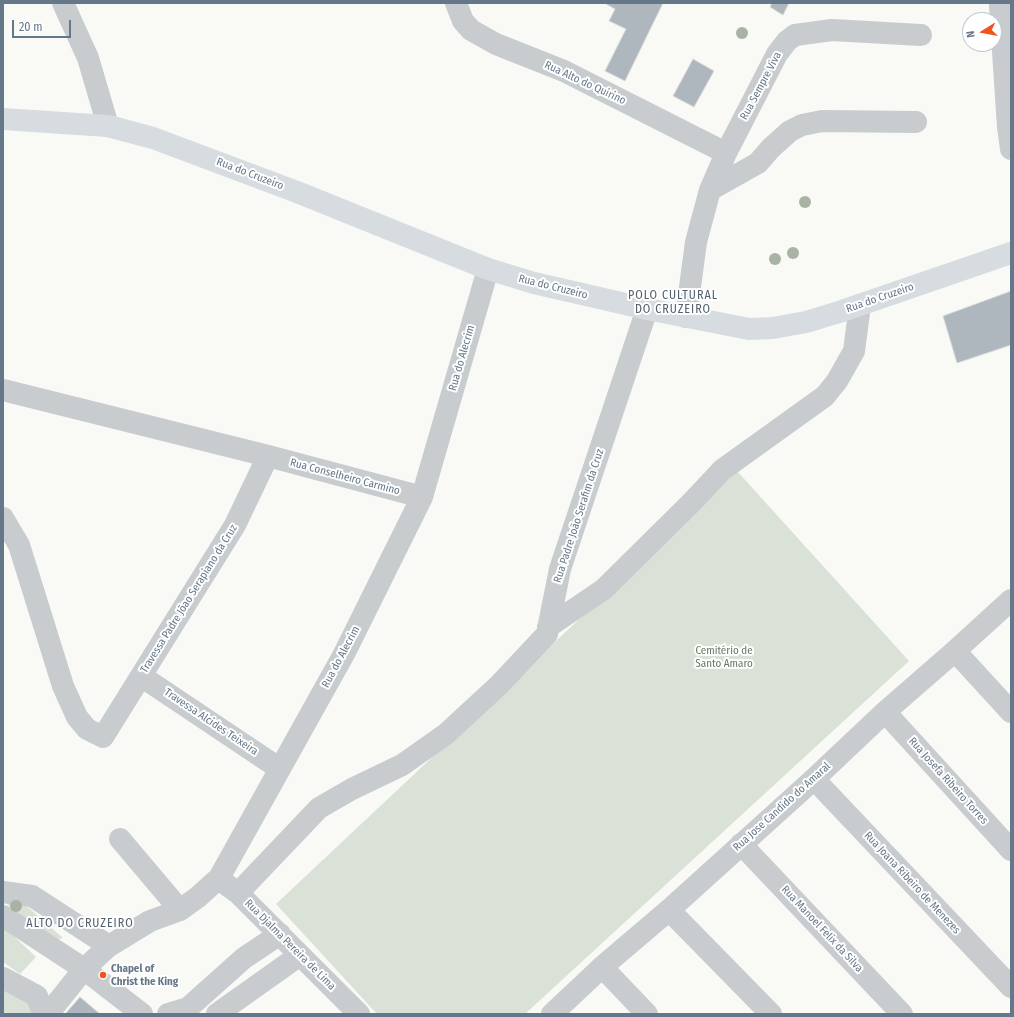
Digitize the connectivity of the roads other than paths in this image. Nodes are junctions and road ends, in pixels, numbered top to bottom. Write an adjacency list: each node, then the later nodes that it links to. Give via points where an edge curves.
1 (63, 3): 7 (street, via 88,58)
2 (456, 3): 9 (street, Rua Alto do Quirino, via 463,21 471,30 496,44 564,71)
3 (1000, 6): 8 (street)
4 (921, 35): 9 (street, Rua Sempre Viva, via 832,30 795,35 777,54)
5 (3, 119): 7 (main road, Rua do Cruzeiro)
6 (916, 122): 10 (street, via 822,121 802,125 790,130 758,163)
7 (108, 126): 12 (main road, Rua do Cruzeiro, via 160,140)
8 (1011, 149)
9 (726, 153): 10 (street, Rua Sempre Viva)
10 (710, 190): 15 (street, Rua Sempre Viva, via 696,242)
11 (1011, 253): 13 (main road, Rua do Cruzeiro)
12 (488, 269): 14 (main road, Rua do Cruzeiro, via 534,283); 18 (street, Rua do Alecrim)
13 (860, 305): 15 (main road, Rua do Cruzeiro, via 806,322 773,328 750,329); 21 (street, via 854,351 825,396 722,470 604,589)
14 (647, 309): 15 (main road, Rua do Cruzeiro); 21 (street, Rua Padre João Serafim da Cruz, via 560,569)
15 (686, 317)
16 (3, 390): 17 (street, Rua Conselheiro Carmino)
17 (268, 456): 18 (street, Rua Conselheiro Carmino); 23 (street, Travessa Padre Jõao Serapiano da Cruz, via 235,525)
18 (422, 497): 26 (street, Rua do Alecrim, via 344,654)
19 (3, 518): 23 (street, Travessa Padre Jõao Serapiano da Cruz, via 20,545 63,686 77,716 87,729 103,738)
20 (1011, 600): 22 (street, Rua Jose Candido do Amaral)
21 (548, 627): 33 (street, Rua Padre João Serafim da Cruz, via 546,634 499,685 446,734 402,765 319,808)
22 (955, 651): 24 (street, Rua Jose Candido do Amaral); 25 (street)
23 (141, 676): 26 (street, Travessa Alcides Teixeira)
24 (885, 712): 27 (street, Rua Jose Candido do Amaral); 30 (street, Rua Josefa Ribeiro Torres)
25 (1011, 712)
26 (280, 769): 31 (street, Rua do Alecrim)
27 (814, 779): 29 (street, Rua Jose Candido do Amaral); 43 (street, Rua Joana Ribeiro de Menezes)
28 (120, 839): 34 (street)
29 (741, 844): 35 (street, Rua Jose Candido do Amaral); 53 (street, Rua Manoel Felix da Silva)
30 (1011, 850)
31 (219, 878): 33 (street, Rua Djalma Pereira de Lima); 34 (street, Rua do Alecrim)
32 (3, 892): 38 (street, via 32,896)
33 (238, 893): 37 (street, Rua Djalma Pereira de Lima)
34 (180, 910): 38 (street, Rua do Alecrim, via 150,922)
35 (669, 910): 40 (street, Rua Jose Candido do Amaral); 52 (street)
36 (3, 916): 41 (street)
37 (280, 934): 39 (street, Rua Djalma Pereira de Lima); 47 (street, via 244,958 188,1008)
38 (109, 946): 41 (street, Rua do Alecrim)
39 (300, 955): 48 (street); 49 (street, Rua Djalma Pereira de Lima)
40 (602, 967): 50 (street, Rua Jose Candido do Amaral); 51 (street)
41 (84, 969): 45 (street, Rua do Alecrim); 46 (street)
42 (3, 978): 44 (street, via 37,996)
43 (1011, 987)
44 (43, 1014)
45 (48, 1014)
46 (142, 1014)
47 (168, 1014)
48 (217, 1014)
49 (359, 1014)
50 (552, 1014)
51 (647, 1014)
52 (771, 1014)
53 (902, 1014)

